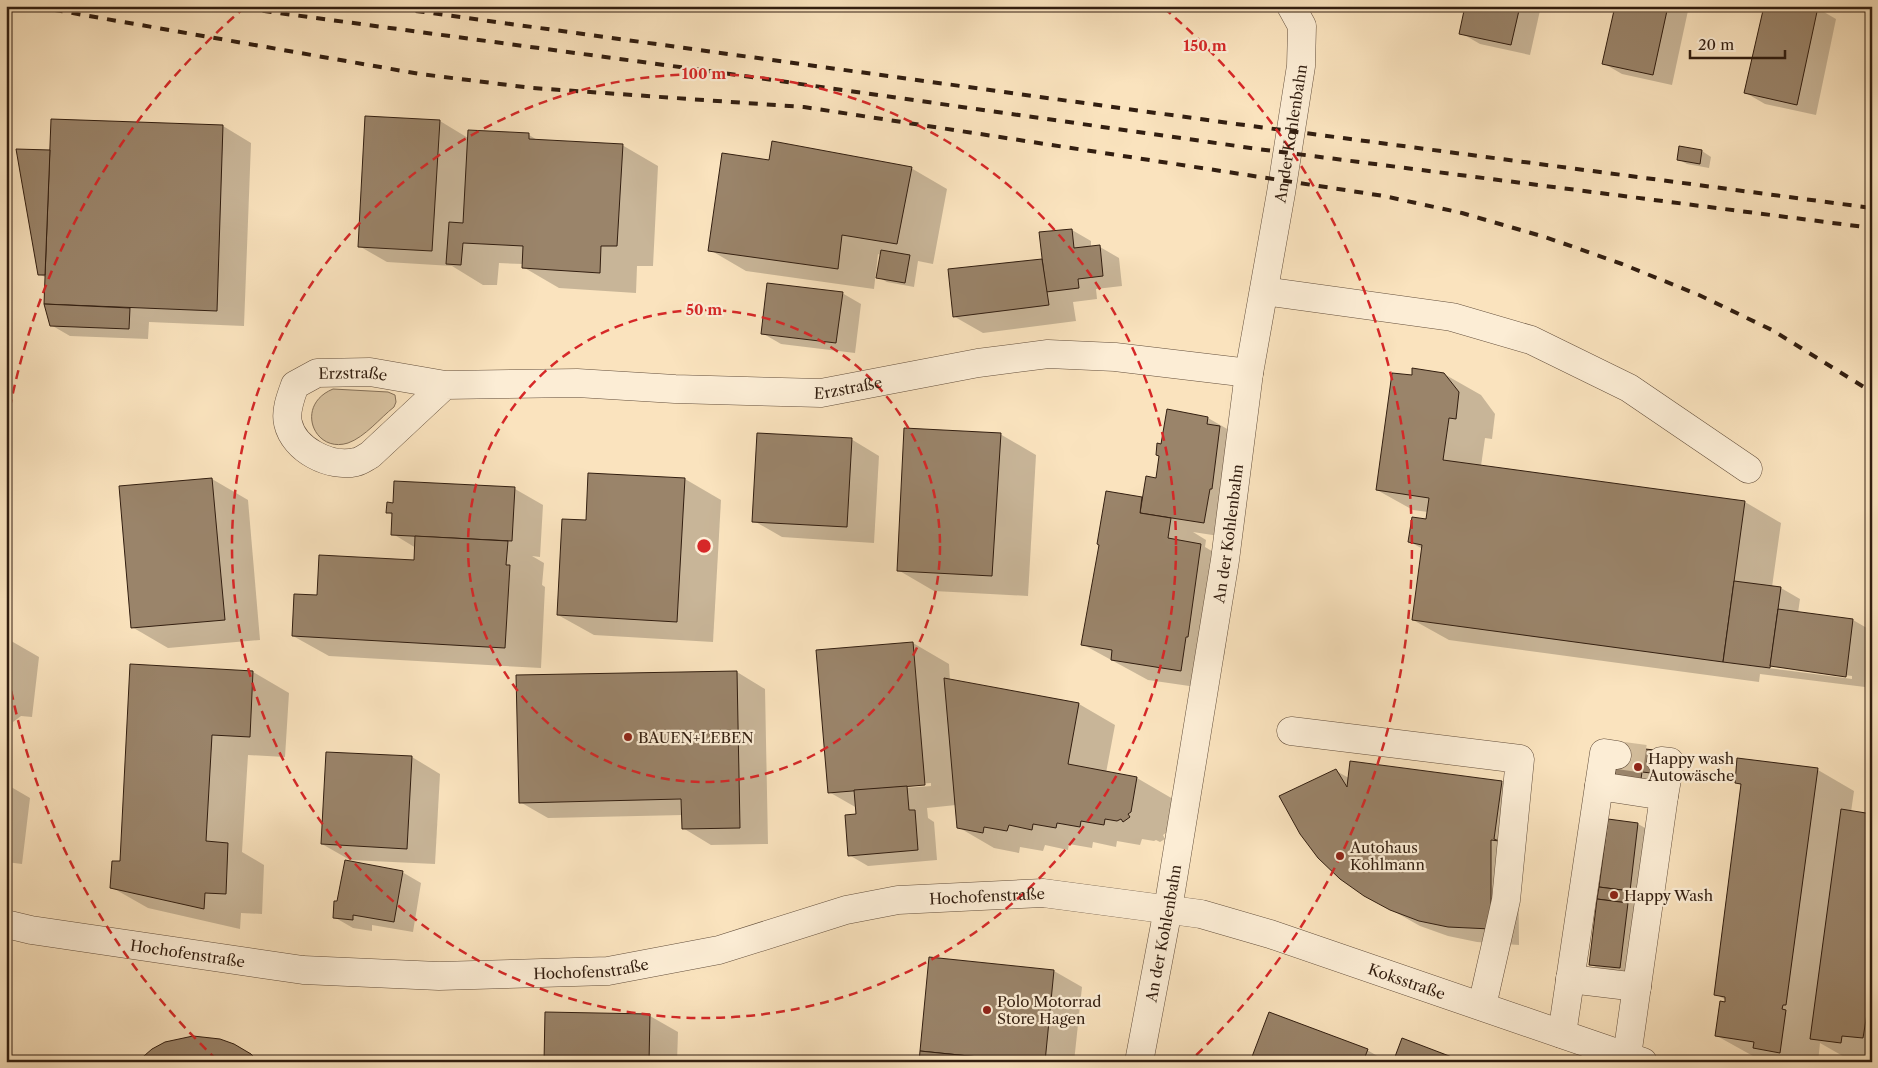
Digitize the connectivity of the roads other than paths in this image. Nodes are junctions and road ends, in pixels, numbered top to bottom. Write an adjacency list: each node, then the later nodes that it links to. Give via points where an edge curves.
1 (1291, 6): 2 (street, An der Kohlenbahn, via 1302,26 1301,66)
2 (1264, 291): 3 (street, An der Kohlenbahn); 5 (street, via 1452,317 1531,340 1629,388)
3 (1249, 373): 4 (street, Erzstraße, via 1115,357 1048,354 978,363 821,393 577,383); 11 (street, An der Kohlenbahn, via 1225,560)
4 (445, 385): 4 (street, Erzstraße, via 370,372 317,373 295,385 288,422 292,436 318,457 336,462 356,462 370,456)
5 (1748, 469)
6 (1291, 731): 15 (street, via 1520,759 1506,900)
7 (1611, 754): 9 (street)
8 (1666, 762): 10 (street)
9 (1599, 786): 10 (street); 13 (street)
10 (1664, 796): 14 (street)
11 (1168, 909): 12 (street, Hochofenstraße, via 1043,893 898,900 846,910 719,950 608,971 438,976 303,970); 15 (street, Koksstraße, via 1201,914 1270,934); 18 (street, An der Kohlenbahn)
12 (6, 924)
13 (1570, 979): 14 (street); 16 (street)
14 (1637, 987): 17 (street)
15 (1482, 1006): 16 (street, Koksstraße)
16 (1562, 1034): 17 (street, Koksstraße)
17 (1635, 1059)
18 (1139, 1062)

